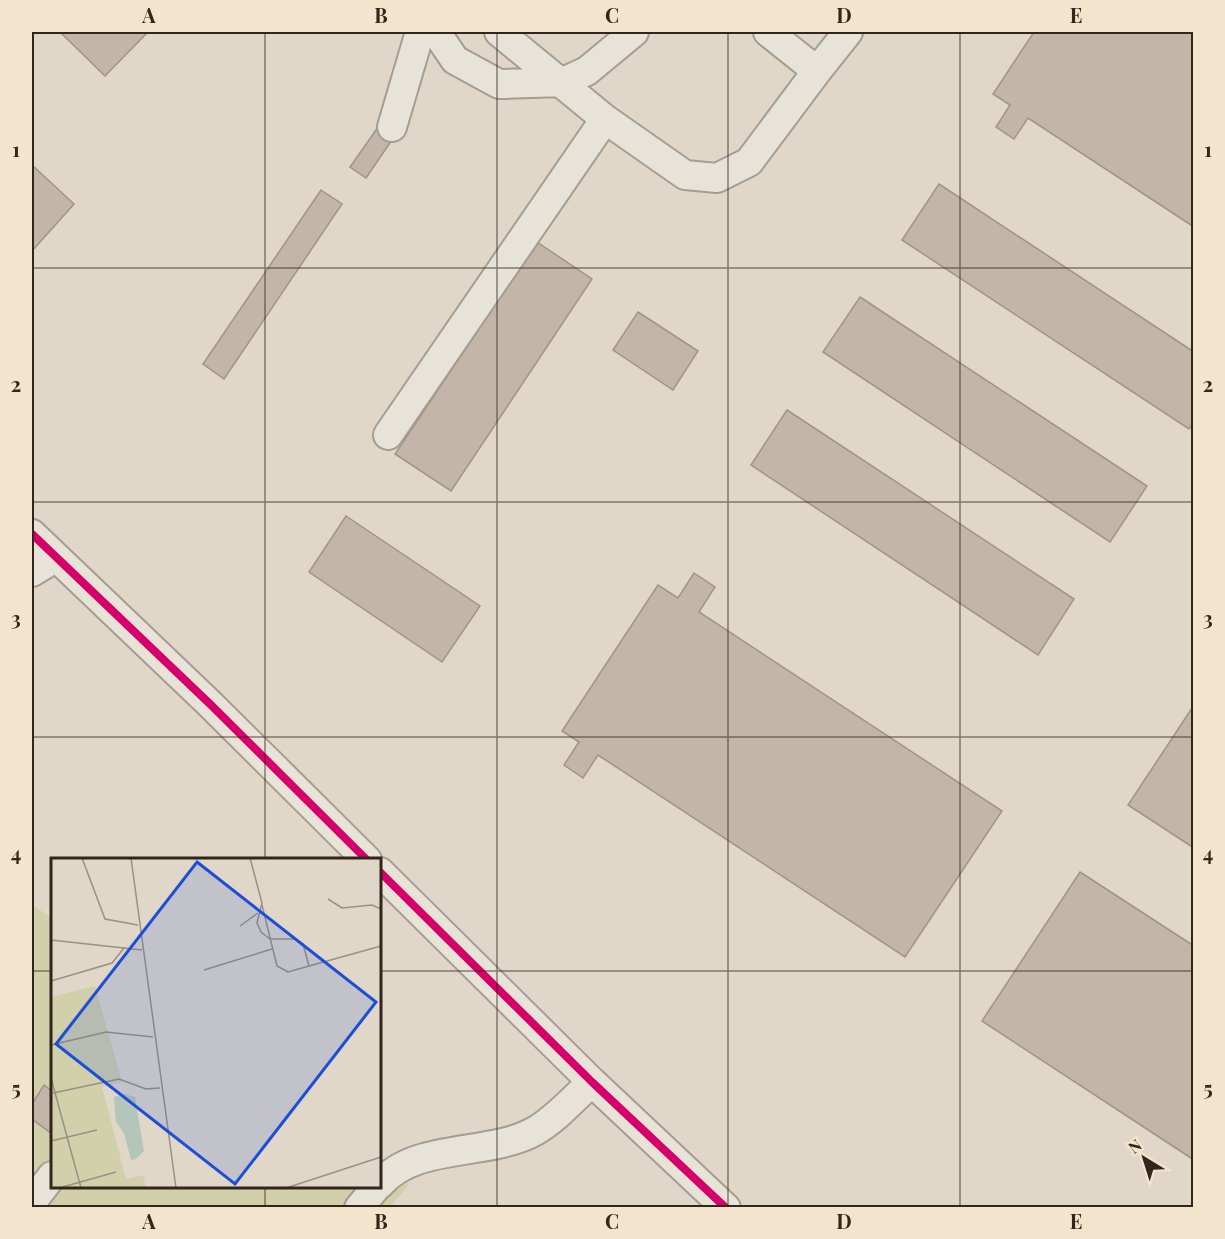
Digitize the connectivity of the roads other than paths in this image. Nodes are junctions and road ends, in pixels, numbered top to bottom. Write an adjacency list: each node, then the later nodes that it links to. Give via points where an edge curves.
1 (420, 32): 10 (street)
2 (436, 32): 8 (street, via 455,60 499,84)
3 (499, 32): 8 (street)
4 (634, 32): 8 (street, via 587,71)
5 (768, 32): 7 (street)
6 (848, 32): 7 (street)
7 (817, 71): 9 (street, via 749,162 717,178 685,175)
8 (563, 82): 9 (street)
9 (605, 119): 11 (street)
10 (392, 127)
11 (388, 435)
12 (32, 534): 13 (street)
13 (43, 565): 14 (street, via 211,705)
14 (365, 858)
15 (384, 884): 16 (street)
16 (592, 1082): 18 (street, via 535,1131 509,1141 414,1160); 22 (street)
17 (51, 1177): 20 (street)
18 (381, 1182)
19 (376, 1188): 21 (street)
20 (32, 1202)
21 (359, 1208)
22 (726, 1208)

